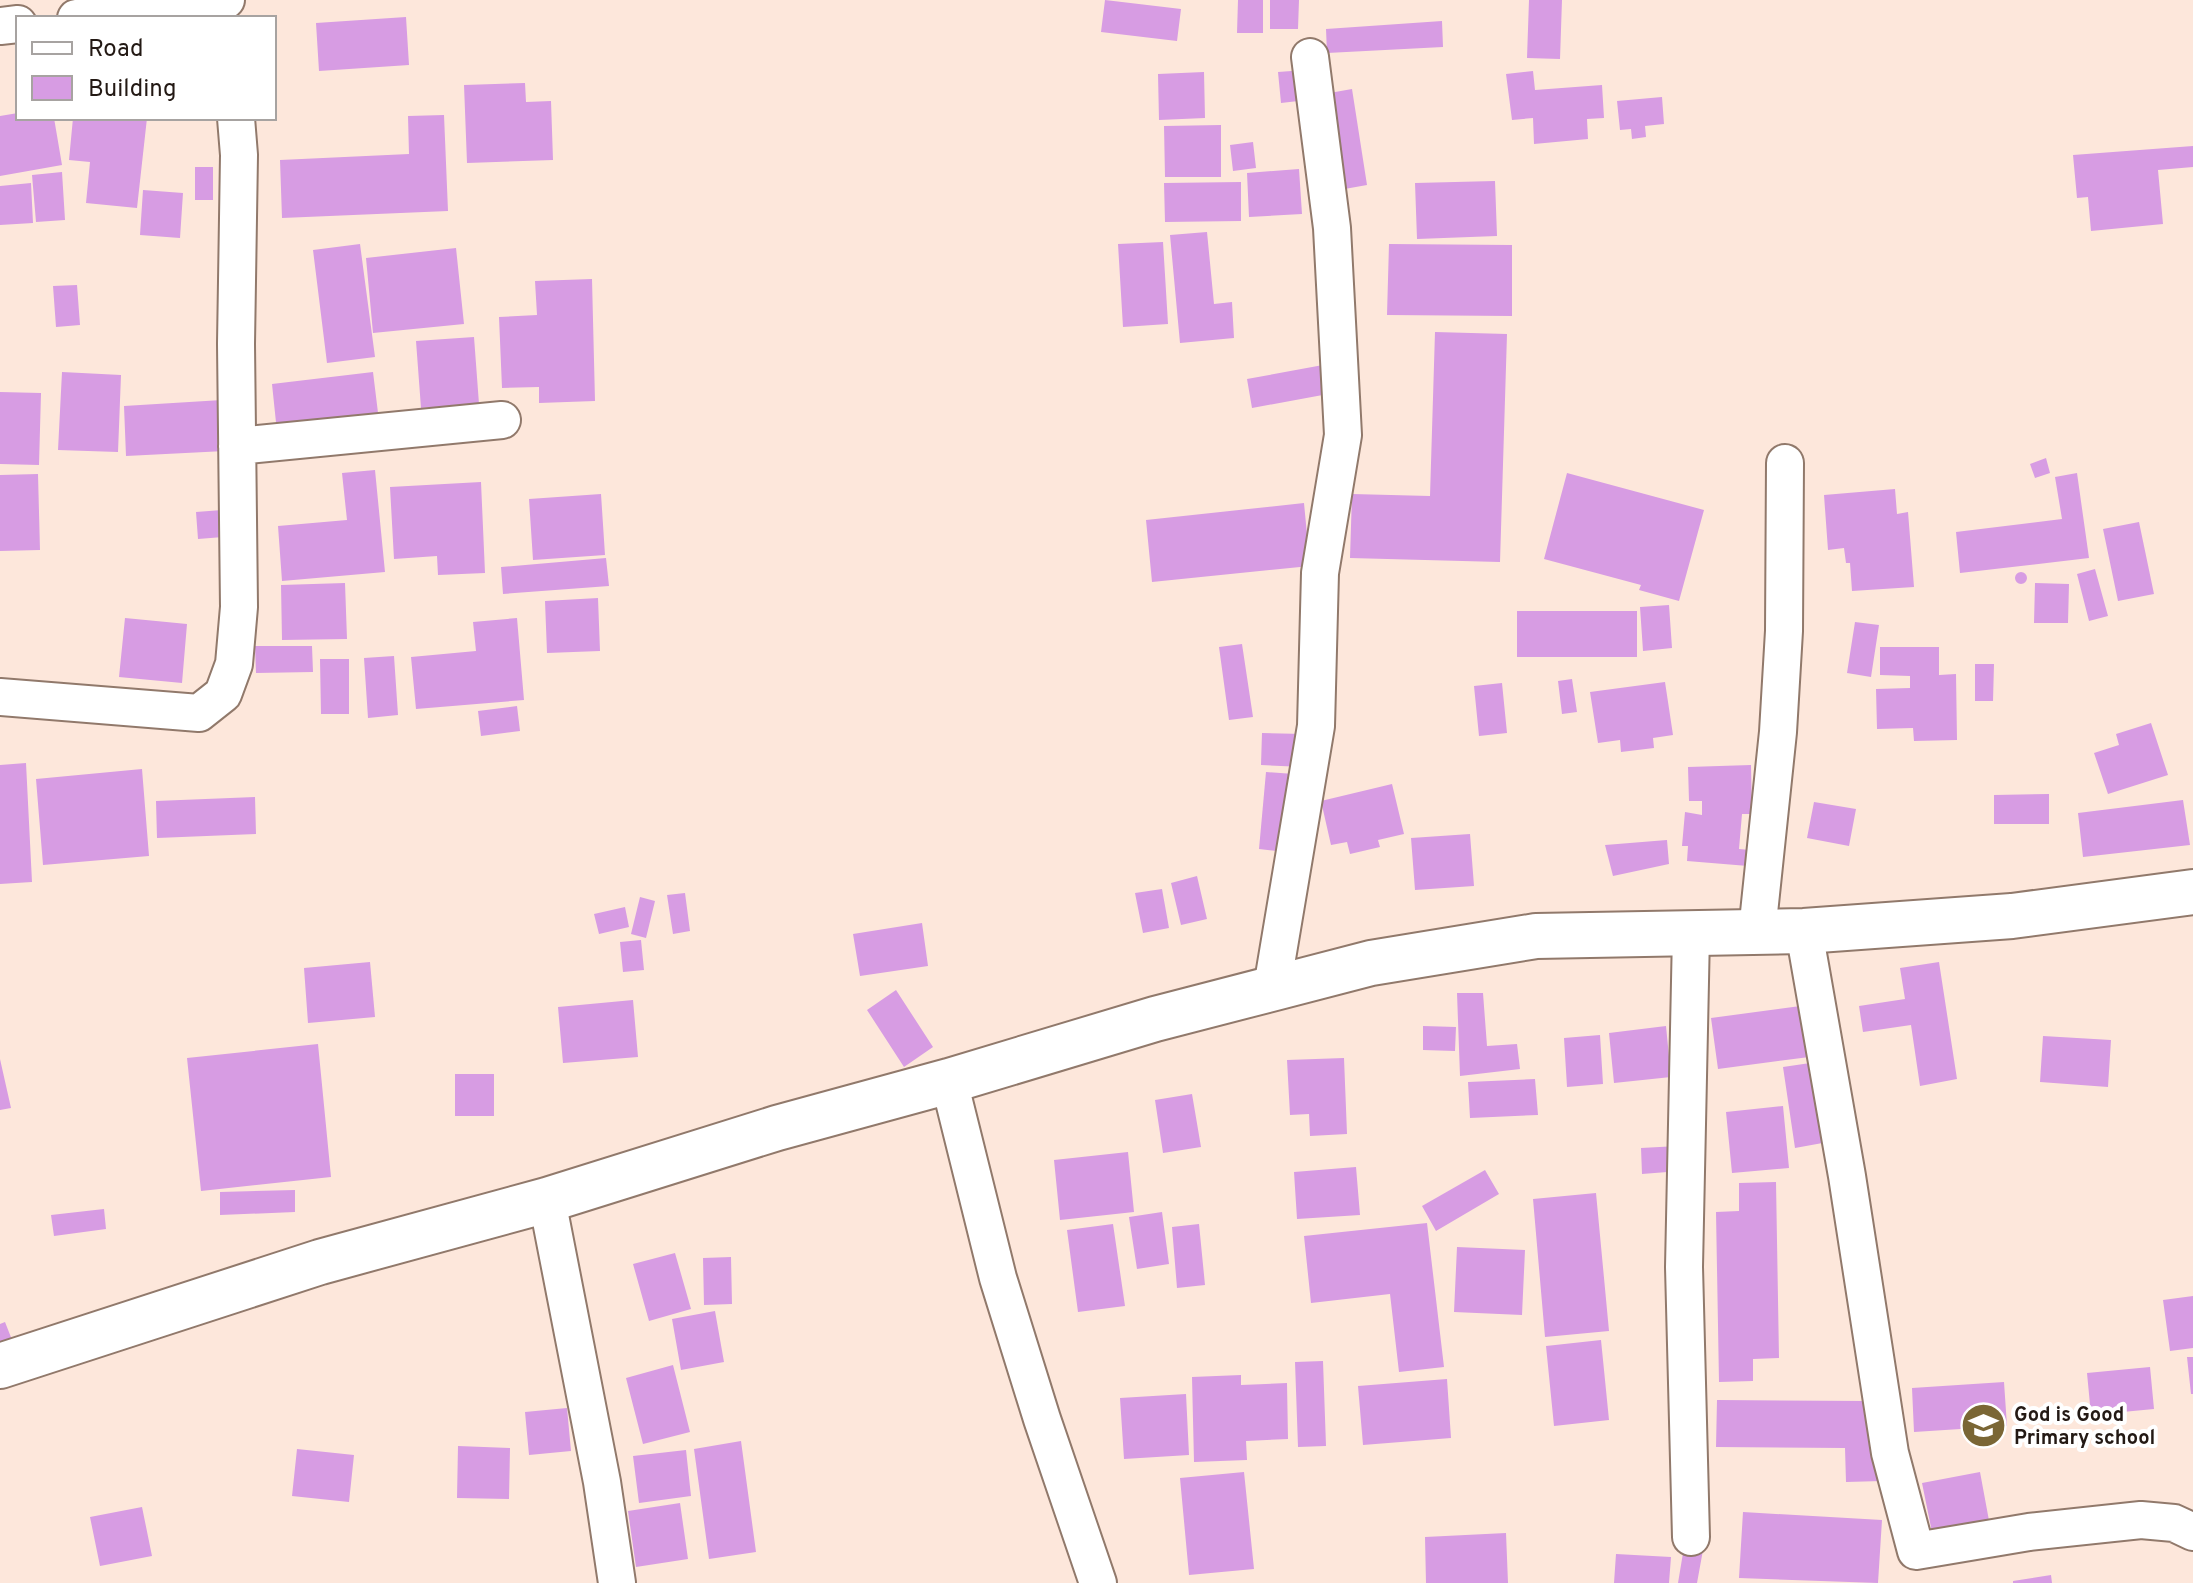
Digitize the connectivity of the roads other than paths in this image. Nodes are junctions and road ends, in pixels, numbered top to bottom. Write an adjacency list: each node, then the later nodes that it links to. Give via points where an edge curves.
1 (224, 0): 2 (street)
2 (92, 16)
3 (1310, 57): 13 (street, via 1332,228 1343,435 1320,573 1316,726)
4 (236, 120): 6 (street)
5 (502, 420): 6 (street)
6 (237, 446): 8 (street, via 239,607 234,664 223,694 199,713)
7 (1785, 463): 11 (street, via 1778,732)
8 (0, 697)
9 (2193, 892): 10 (street, via 2012,916)
10 (1804, 931): 11 (street); 17 (street, via 1890,1453 1916,1551 2141,1520 2174,1523)
11 (1757, 932): 12 (street)
12 (1691, 934): 13 (street, via 1536,936 1371,963); 18 (street, via 1684,1267)
13 (1272, 988): 14 (street)
14 (949, 1081): 15 (street); 20 (street, via 998,1278)
15 (547, 1200): 16 (street, via 320,1262); 19 (street)
16 (0, 1366)
17 (2193, 1532)
18 (1691, 1537)
19 (617, 1583)
20 (1098, 1583)

